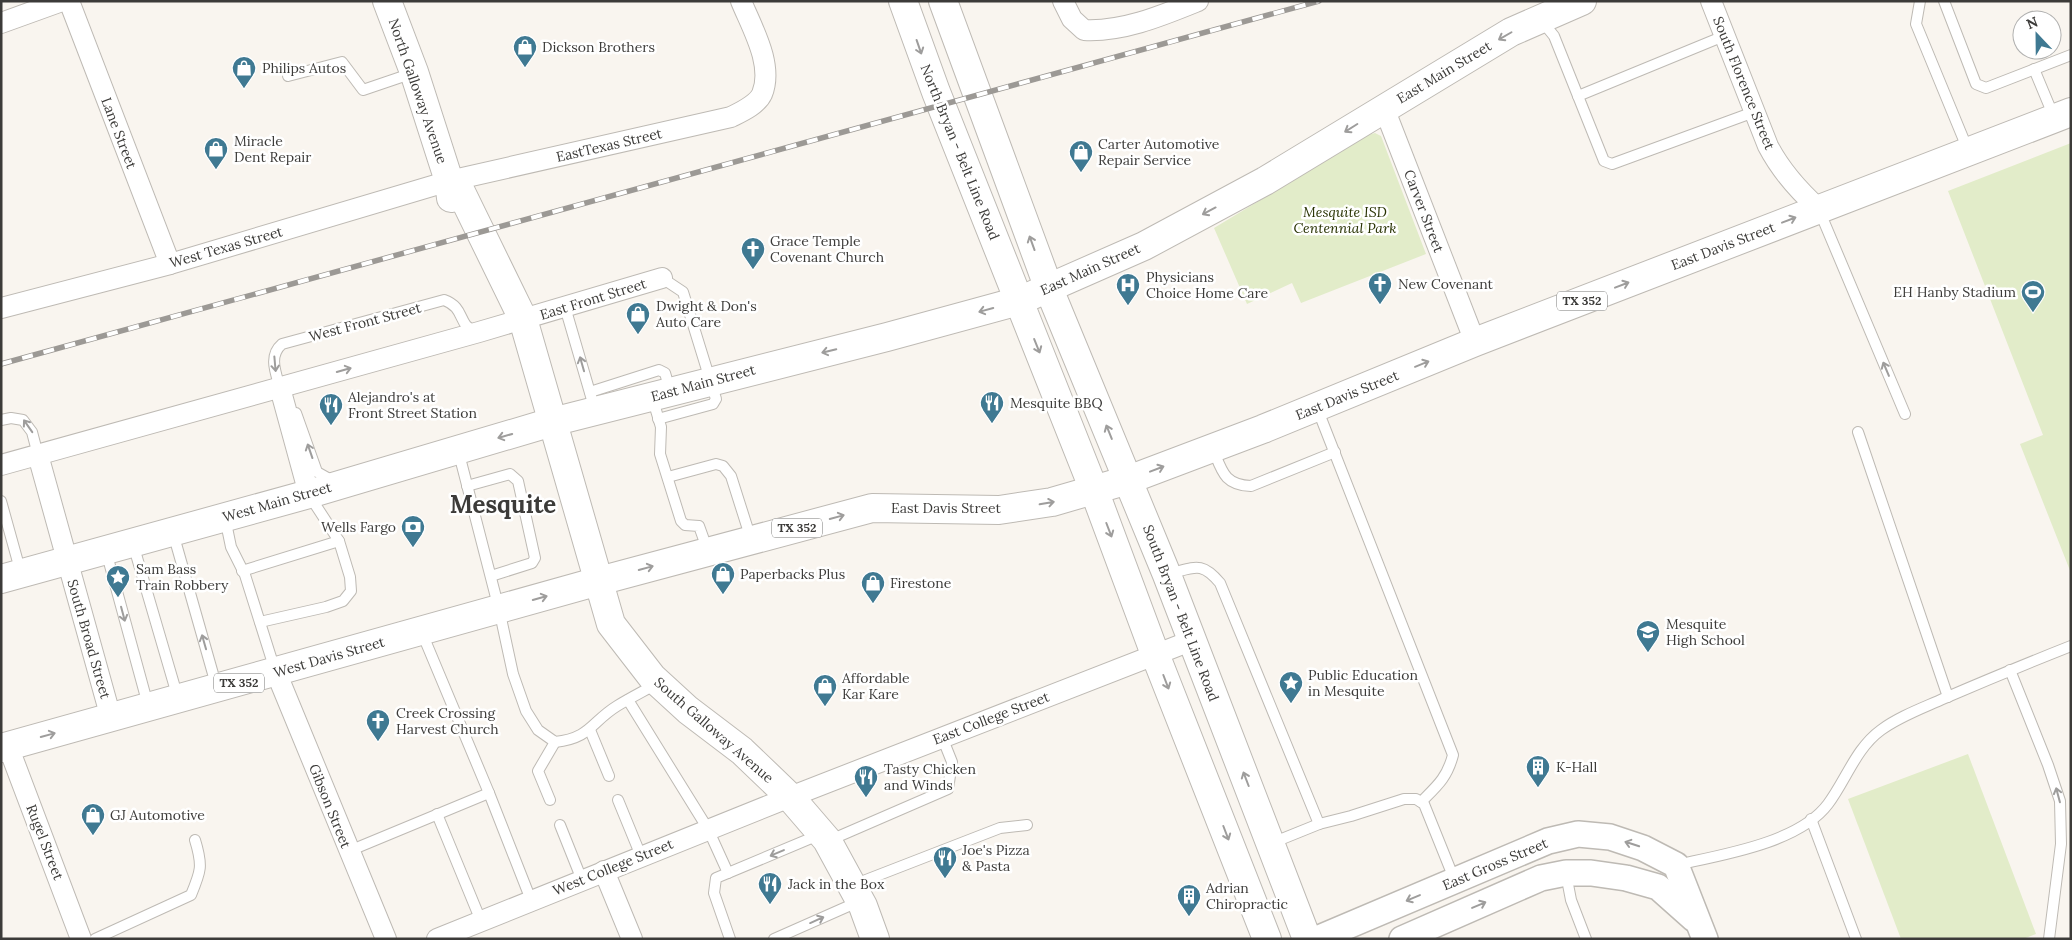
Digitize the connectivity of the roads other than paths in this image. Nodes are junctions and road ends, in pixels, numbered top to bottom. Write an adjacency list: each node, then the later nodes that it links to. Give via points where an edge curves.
1 (62, 1): 14 (street)
2 (69, 1): 27 (street, Lane Street)
3 (387, 1): 18 (main road, North Galloway Avenue)
4 (742, 1): 25 (street, EastTexas Street, via 763,56 765,76 761,95 748,108 731,117)
5 (903, 1): 30 (main road, North Bryan - Belt Line Road, one-way to 30)
6 (943, 1): 29 (main road, one-way to 6)
7 (1064, 1): 8 (street, via 1072,19 1084,30 1103,31 1130,26)
8 (1198, 1)
9 (1582, 1): 13 (main road, East Main Street)
10 (1710, 1): 15 (street, South Florence Street)
11 (1920, 1): 24 (lane, via 1916,24)
12 (1944, 1): 17 (lane, via 1976,84 1986,88)
13 (1541, 19): 20 (lane, via 1554,36); 21 (main road, East Main Street, one-way to 21, via 1511,32)
14 (1, 23)
15 (1724, 36): 20 (lane); 22 (street, South Florence Street)
16 (2071, 55): 17 (lane)
17 (2034, 69): 23 (lane)
18 (414, 72): 19 (lane, via 363,90 342,62); 25 (main road, North Galloway Avenue)
19 (288, 76)
20 (1578, 96): 22 (lane, via 1604,161 1612,164)
21 (1384, 108): 29 (main road, East Main Street, one-way to 29, via 1265,181 1144,246); 35 (street, Carver Street)
22 (1754, 112): 26 (street, South Florence Street, via 1778,166)
23 (2062, 115): 24 (main road, East Davis Street / TX 352)
24 (1969, 151): 26 (main road, East Davis Street / TX 352)
25 (450, 181): 27 (street, West Texas Street); 33 (main road, North Galloway Avenue, via 460,190)
26 (1819, 209): 35 (main road, East Davis Street / TX 352, one-way to 26); 41 (lane, one-way to 26)
27 (170, 264): 32 (street, West Texas Street)
28 (662, 278): 31 (street, East Front Street); 36 (lane, via 683,292)
29 (1049, 289): 30 (main road, East Main Street); 51 (main road, South Bryan - Belt Line Road, one-way to 29)
30 (1019, 301): 36 (main road, East Main Street, one-way to 36); 54 (main road, one-way to 54)
31 (565, 307): 33 (street, East Front Street); 38 (lane, one-way to 31)
32 (1, 308)
33 (523, 319): 34 (street); 43 (main road, North Galloway Avenue)
34 (479, 332): 37 (street, one-way to 34); 37 (lane, West Front Street, one-way to 37, via 465,326 456,306 444,300 282,344 273,362)
35 (1475, 342): 40 (main road, East Davis Street / TX 352, one-way to 35)
36 (712, 381): 39 (main road, East Main Street)
37 (284, 387): 48 (street); 52 (lane, West Front Street, one-way to 37, via 318,472); 55 (street)
38 (593, 401): 39 (main road, East Main Street); 43 (main road, East Main Street)
39 (660, 402): 50 (lane, via 660,454)
40 (1317, 407): 45 (main road, East Davis Street / TX 352); 47 (lane)
41 (1905, 414)
42 (1, 420): 48 (lane, one-way to 42, via 32,432 23,420)
43 (552, 422): 46 (main road, West Main Street, one-way to 46); 69 (main road, South Galloway Avenue)
44 (1858, 432): 80 (lane)
45 (1213, 448): 47 (lane, via 1220,468 1229,481 1238,486 1250,486); 51 (main road, East Davis Street / TX 352, one-way to 45)
46 (458, 449): 52 (main road, West Main Street); 53 (lane)
47 (1335, 452): 94 (lane, via 1453,755 1450,769 1442,782)
48 (38, 455): 49 (street); 64 (street, South Broad Street)
49 (1, 466)
50 (668, 478): 59 (lane, via 716,464 724,466 731,476); 63 (lane, via 681,521 685,525 700,526)
51 (1128, 480): 54 (main road, East Davis Street / TX 352); 66 (main road, South Bryan - Belt Line Road)
52 (341, 484): 55 (main road, West Main Street)
53 (467, 486): 67 (lane); 67 (lane, via 510,474 518,481 535,558 532,564)
54 (1094, 490): 59 (main road, East Davis Street / TX 352, one-way to 54, via 872,508 999,510 1052,502); 75 (main road, one-way to 75)
55 (309, 494): 57 (main road, West Main Street); 60 (lane)
56 (1, 501): 68 (lane)
57 (224, 517): 58 (main road, West Main Street); 65 (lane, via 231,548)
58 (173, 531): 61 (main road, West Main Street); 79 (lane, one-way to 58)
59 (752, 540): 63 (main road, East Davis Street / TX 352)
60 (339, 541): 65 (lane); 71 (lane, via 351,591 343,601)
61 (133, 542): 62 (main road, West Main Street); 81 (lane)
62 (106, 550): 64 (main road, West Main Street); 83 (lane, one-way to 83)
63 (708, 551): 69 (main road, East Davis Street / TX 352, one-way to 63)
64 (67, 561): 68 (main road, West Main Street); 84 (street, South Broad Street)
65 (242, 570): 71 (lane)
66 (1167, 575): 73 (main road, South Bryan - Belt Line Road); 97 (lane, via 1199,566 1210,571 1220,583)
67 (491, 576): 70 (lane)
68 (11, 577)
69 (599, 580): 70 (main road, West Davis Street / TX 352, one-way to 69); 78 (main road, South Galloway Avenue, via 610,624)
70 (499, 609): 72 (main road, West Davis Street / TX 352); 87 (lane, via 512,674 526,711 538,730)
71 (260, 622): 77 (lane)
72 (421, 631): 77 (main road, West Davis Street / TX 352); 90 (lane)
73 (1192, 640): 75 (street, East College Street); 103 (main road, South Bryan - Belt Line Road, one-way to 73)
74 (2071, 646): 76 (lane)
75 (1155, 654): 86 (street, East College Street); 124 (main road, one-way to 124)
76 (2010, 670): 80 (lane); 130 (lane, one-way to 76, via 2061,844 2060,801)
77 (276, 672): 79 (main road, West Davis Street / TX 352); 104 (street, Gibson Street)
78 (659, 683): 82 (lane); 91 (main road, South Galloway Avenue, via 688,710 742,751)
79 (217, 688): 81 (main road, West Davis Street / TX 352)
80 (1948, 697): 96 (lane, via 1879,731 1828,803)
81 (179, 699): 83 (main road, West Davis Street / TX 352)
82 (628, 700): 85 (lane, via 615,707); 100 (lane)
83 (149, 707): 84 (main road, West Davis Street / TX 352)
84 (111, 718): 88 (main road, West Davis Street / TX 352, one-way to 84)
85 (590, 730): 87 (lane, via 571,740); 89 (lane)
86 (942, 737): 91 (street, East College Street); 101 (lane, via 952,762 948,789)
87 (555, 742): 92 (lane, via 538,771)
88 (5, 747): 116 (street, Rugel Street)
89 (609, 776)
90 (489, 793): 95 (lane); 113 (lane)
91 (790, 796): 100 (street, West College Street); 101 (main road, South Galloway Avenue)
92 (550, 800)
93 (618, 800): 105 (lane)
94 (1421, 802): 97 (lane, via 1404,799); 111 (lane)
95 (437, 814): 104 (lane); 114 (lane)
96 (1811, 819): 106 (lane, via 1762,845); 129 (lane)
97 (1319, 824): 103 (lane)
98 (560, 825): 110 (lane)
99 (1027, 825): 112 (lane, via 1000,828)
100 (708, 829): 105 (street, West College Street); 108 (lane)
101 (825, 838): 108 (lane, one-way to 108); 112 (main road, South Galloway Avenue)
102 (194, 840): 117 (lane, via 200,855 201,872 191,895)
103 (1270, 843): 125 (main road, South Bryan - Belt Line Road)
104 (349, 851): 118 (street, Gibson Street)
105 (641, 856): 107 (street, West College Street)
106 (1676, 866): 111 (street, East Gross Street, one-way to 111, via 1643,848 1610,837 1578,834 1548,841); 115 (street)
107 (604, 871): 110 (street, West College Street); 120 (street)
108 (728, 873): 121 (lane, via 716,878 714,893)
109 (1566, 873): 115 (street, via 1626,878 1658,887); 127 (street, one-way to 109, via 1541,878); 128 (lane, via 1571,900)
110 (582, 880): 113 (street, West College Street)
111 (1455, 880): 126 (street, East Gross Street, one-way to 126)
112 (856, 893): 122 (lane, one-way to 112); 123 (main road, South Galloway Avenue)
113 (531, 900): 114 (street, West College Street)
114 (481, 921): 119 (street, West College Street)
115 (1702, 932)
116 (81, 939)
117 (95, 939)
118 (386, 939)
119 (437, 939)
120 (632, 939)
121 (730, 939)
122 (774, 939)
123 (876, 939)
124 (1267, 939)
125 (1307, 939)
126 (1317, 939)
127 (1402, 939)
128 (1586, 939)
129 (1856, 939)
130 (2050, 939)

